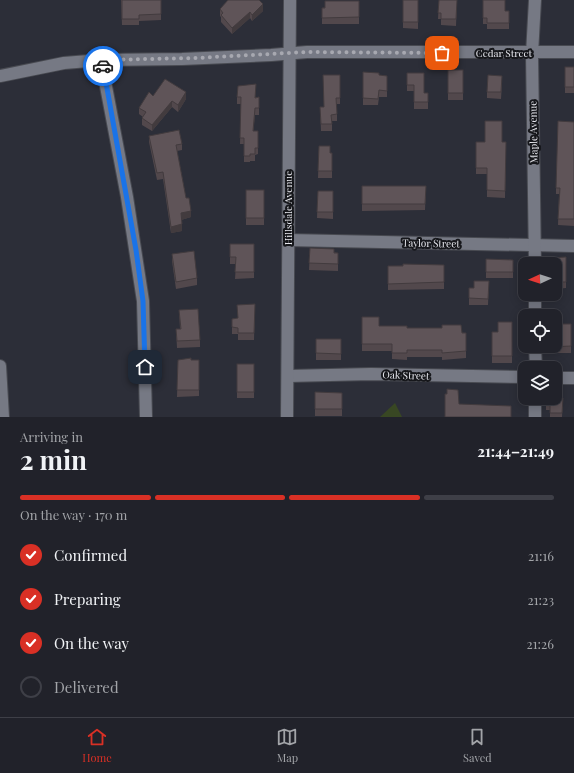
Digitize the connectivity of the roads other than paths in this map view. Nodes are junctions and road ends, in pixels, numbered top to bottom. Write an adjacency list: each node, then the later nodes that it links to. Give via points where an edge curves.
1 (290, 0): 4 (street, Hillsdale Avenue)
2 (535, 0): 5 (street, Maple Avenue)
3 (574, 52): 5 (street, Cedar Street)
4 (290, 53): 5 (street, Cedar Street); 6 (street, Cedar Street); 8 (street, Hillsdale Avenue)
5 (532, 54): 9 (street, Maple Avenue)
6 (101, 60): 7 (street, Cedar Street, via 64,63); 19 (street, via 129,204 143,301)
7 (0, 76)
8 (288, 240): 9 (street, Taylor Street); 13 (street, Hillsdale Avenue)
9 (534, 246): 10 (street, Taylor Street); 11 (street, Maple Avenue)
10 (574, 246)
11 (535, 257)
12 (0, 366): 18 (street)
13 (288, 376): 14 (street, Oak Street, via 371,374); 20 (street, Hillsdale Avenue)
14 (518, 377)
15 (562, 378): 16 (street)
16 (574, 378)
17 (536, 405): 21 (street)
18 (3, 417)
19 (146, 417)
20 (287, 417)
21 (535, 417)

